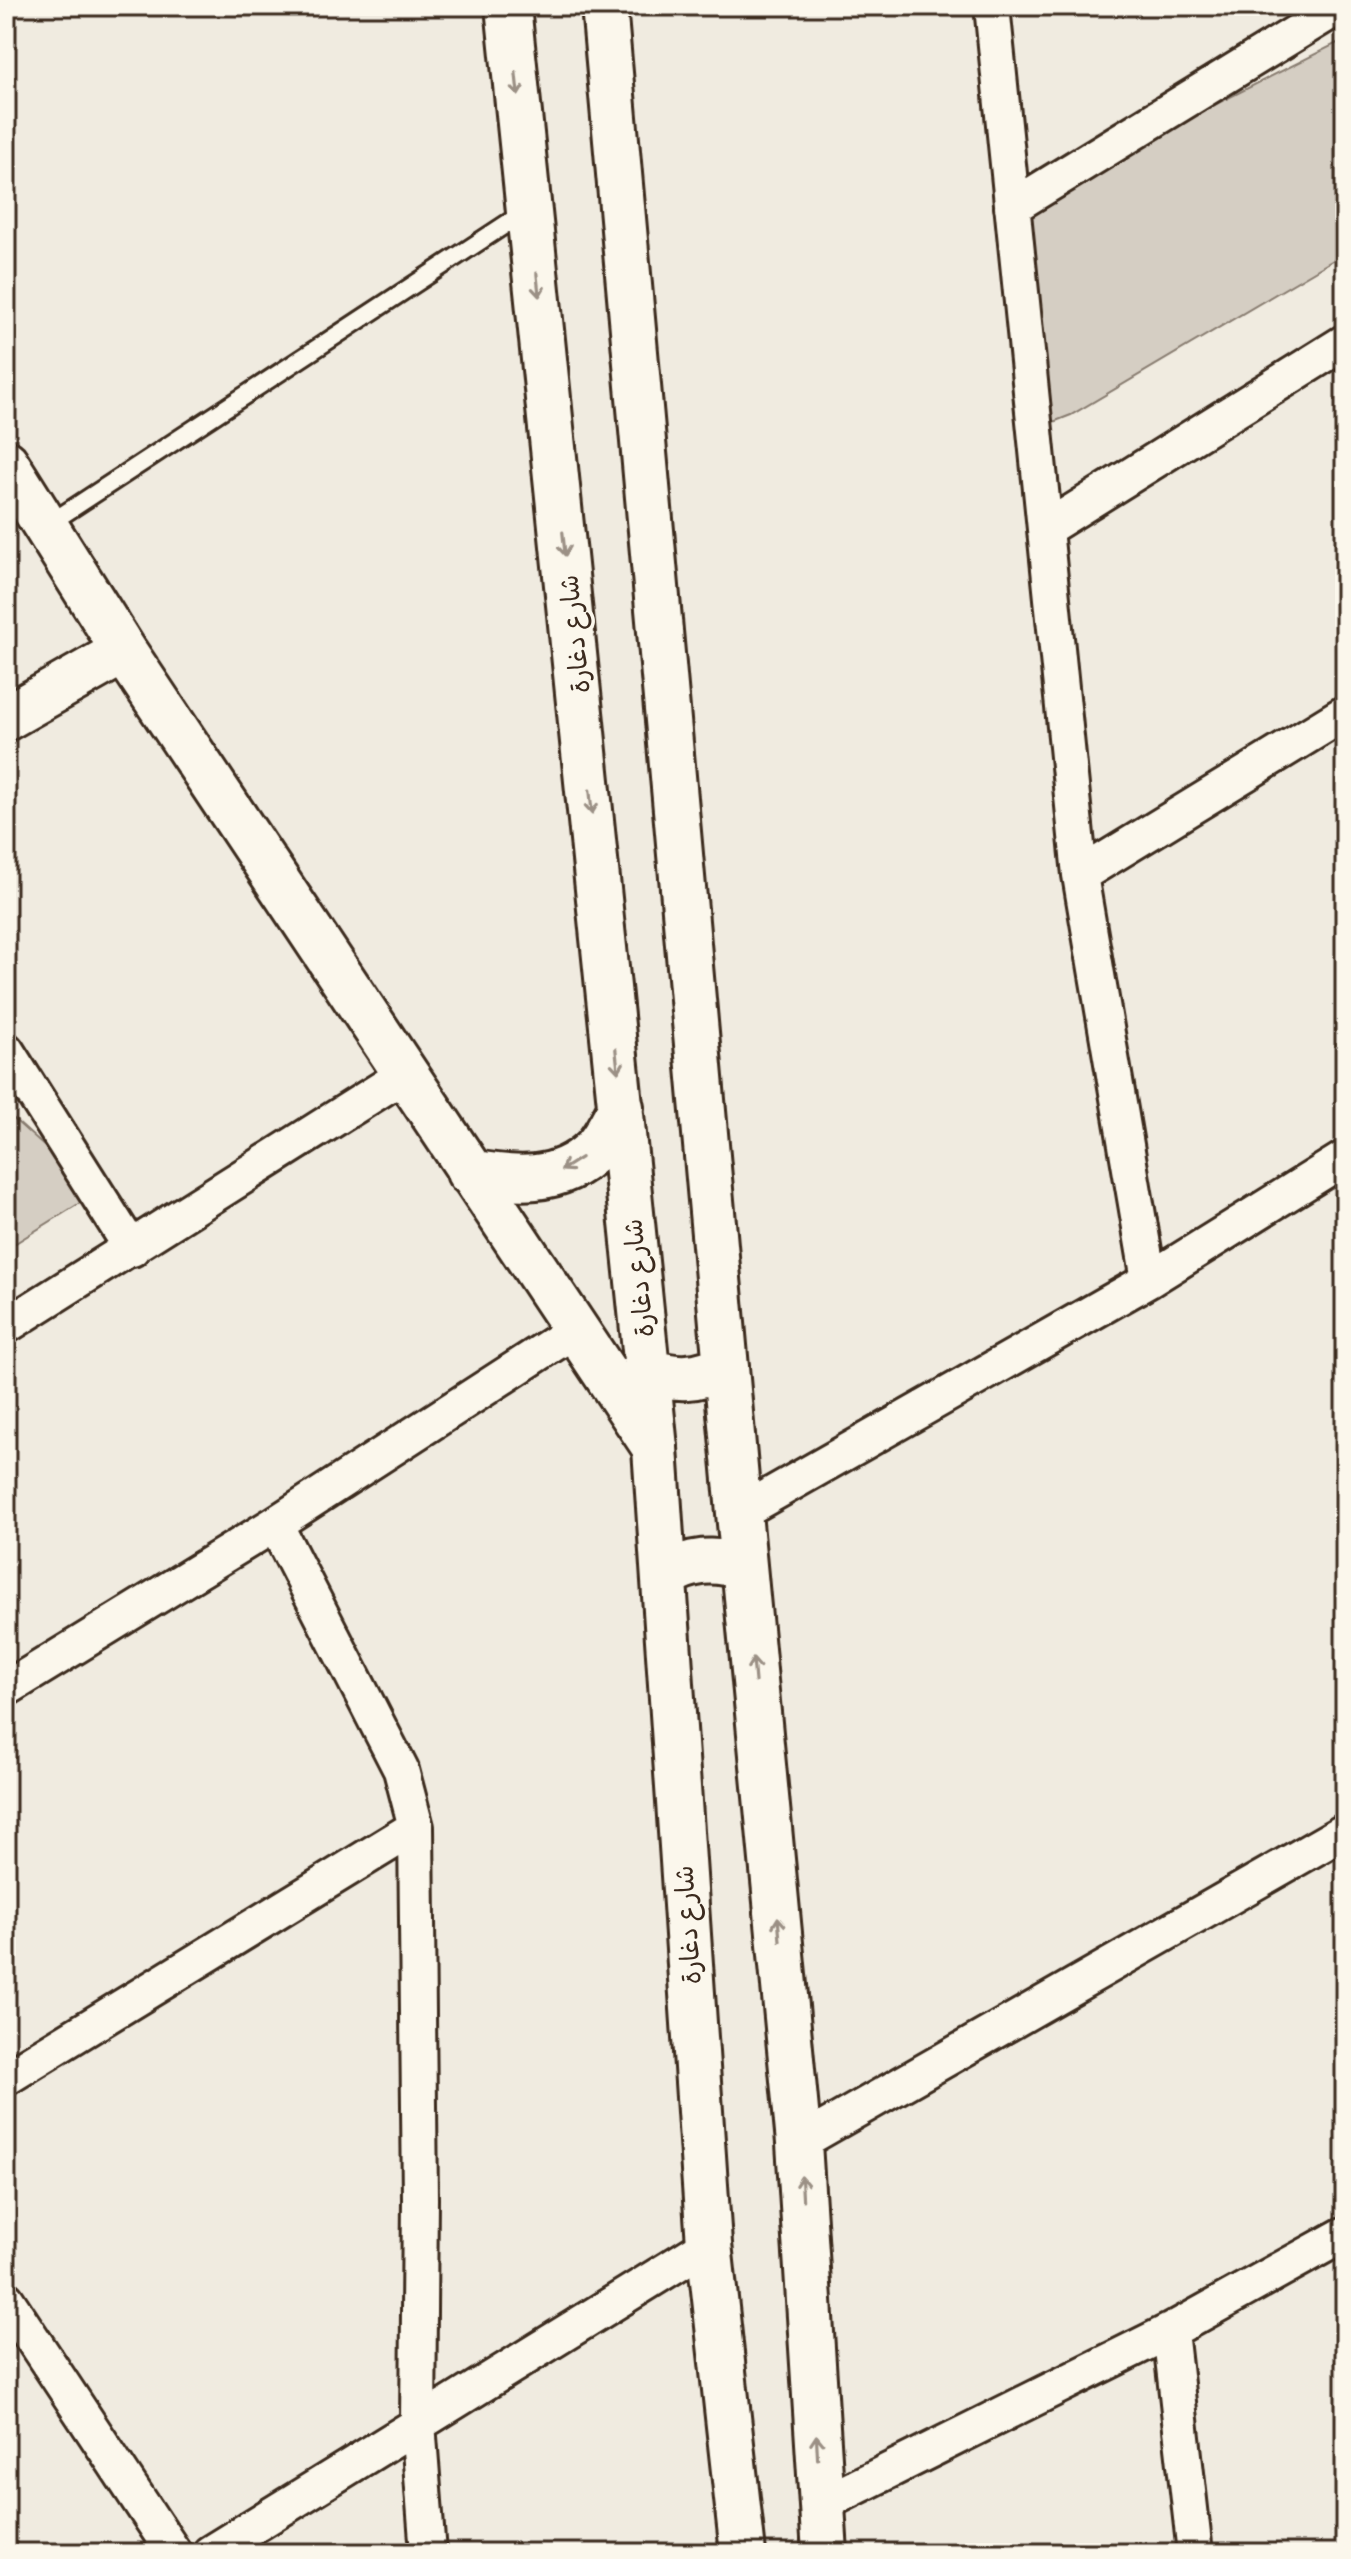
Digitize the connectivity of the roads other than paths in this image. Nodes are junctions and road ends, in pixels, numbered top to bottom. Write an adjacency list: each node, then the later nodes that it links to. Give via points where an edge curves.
1 (508, 6): 5 (main road, شارع دغارة, one-way to 5)
2 (604, 6): 24 (main road)
3 (992, 6): 6 (street)
4 (1340, 6): 6 (street)
5 (530, 207): 9 (lane); 17 (main road, شارع دغارة, one-way to 17)
6 (1012, 207): 10 (street)
7 (1345, 342): 10 (street)
8 (6, 463): 9 (main road)
9 (46, 526): 11 (main road)
10 (1045, 529): 14 (street)
11 (124, 651): 13 (main road); 16 (main road)
12 (1345, 713): 14 (street)
13 (6, 718)
14 (1080, 875): 21 (street)
15 (9, 1061): 20 (street)
16 (404, 1075): 19 (main road); 20 (street)
17 (621, 1107): 19 (main road, one-way to 19, via 594,1150 555,1174 516,1181); 25 (main road, شارع دغارة)
18 (1345, 1158): 21 (street)
19 (469, 1172): 23 (main road)
20 (132, 1249): 22 (street)
21 (1149, 1280): 27 (street)
22 (6, 1326)
23 (575, 1330): 26 (main road); 28 (street)
24 (726, 1366): 25 (main road, via 686,1379); 27 (main road)
25 (647, 1370): 26 (main road, شارع دغارة)
26 (655, 1448): 30 (main road, شارع دغارة)
27 (739, 1513): 29 (main road)
28 (275, 1524): 31 (street); 32 (street, via 401,1770)
29 (744, 1567): 30 (main road, via 701,1560); 35 (main road, one-way to 29)
30 (664, 1576): 37 (main road, شارع دغارة)
31 (6, 1689)
32 (416, 1827): 34 (street); 40 (street)
33 (1345, 1831): 35 (street)
34 (6, 2078)
35 (799, 2143): 41 (main road, one-way to 35)
36 (1345, 2234): 39 (street)
37 (709, 2244): 40 (street); 45 (main road, شارع دغارة)
38 (6, 2299): 42 (street)
39 (1170, 2331): 41 (street); 47 (street)
40 (418, 2424): 43 (street); 44 (street)
41 (820, 2505): 46 (main road)
42 (174, 2553)
43 (210, 2553)
44 (428, 2553)
45 (743, 2553)
46 (825, 2553)
47 (1195, 2553)

